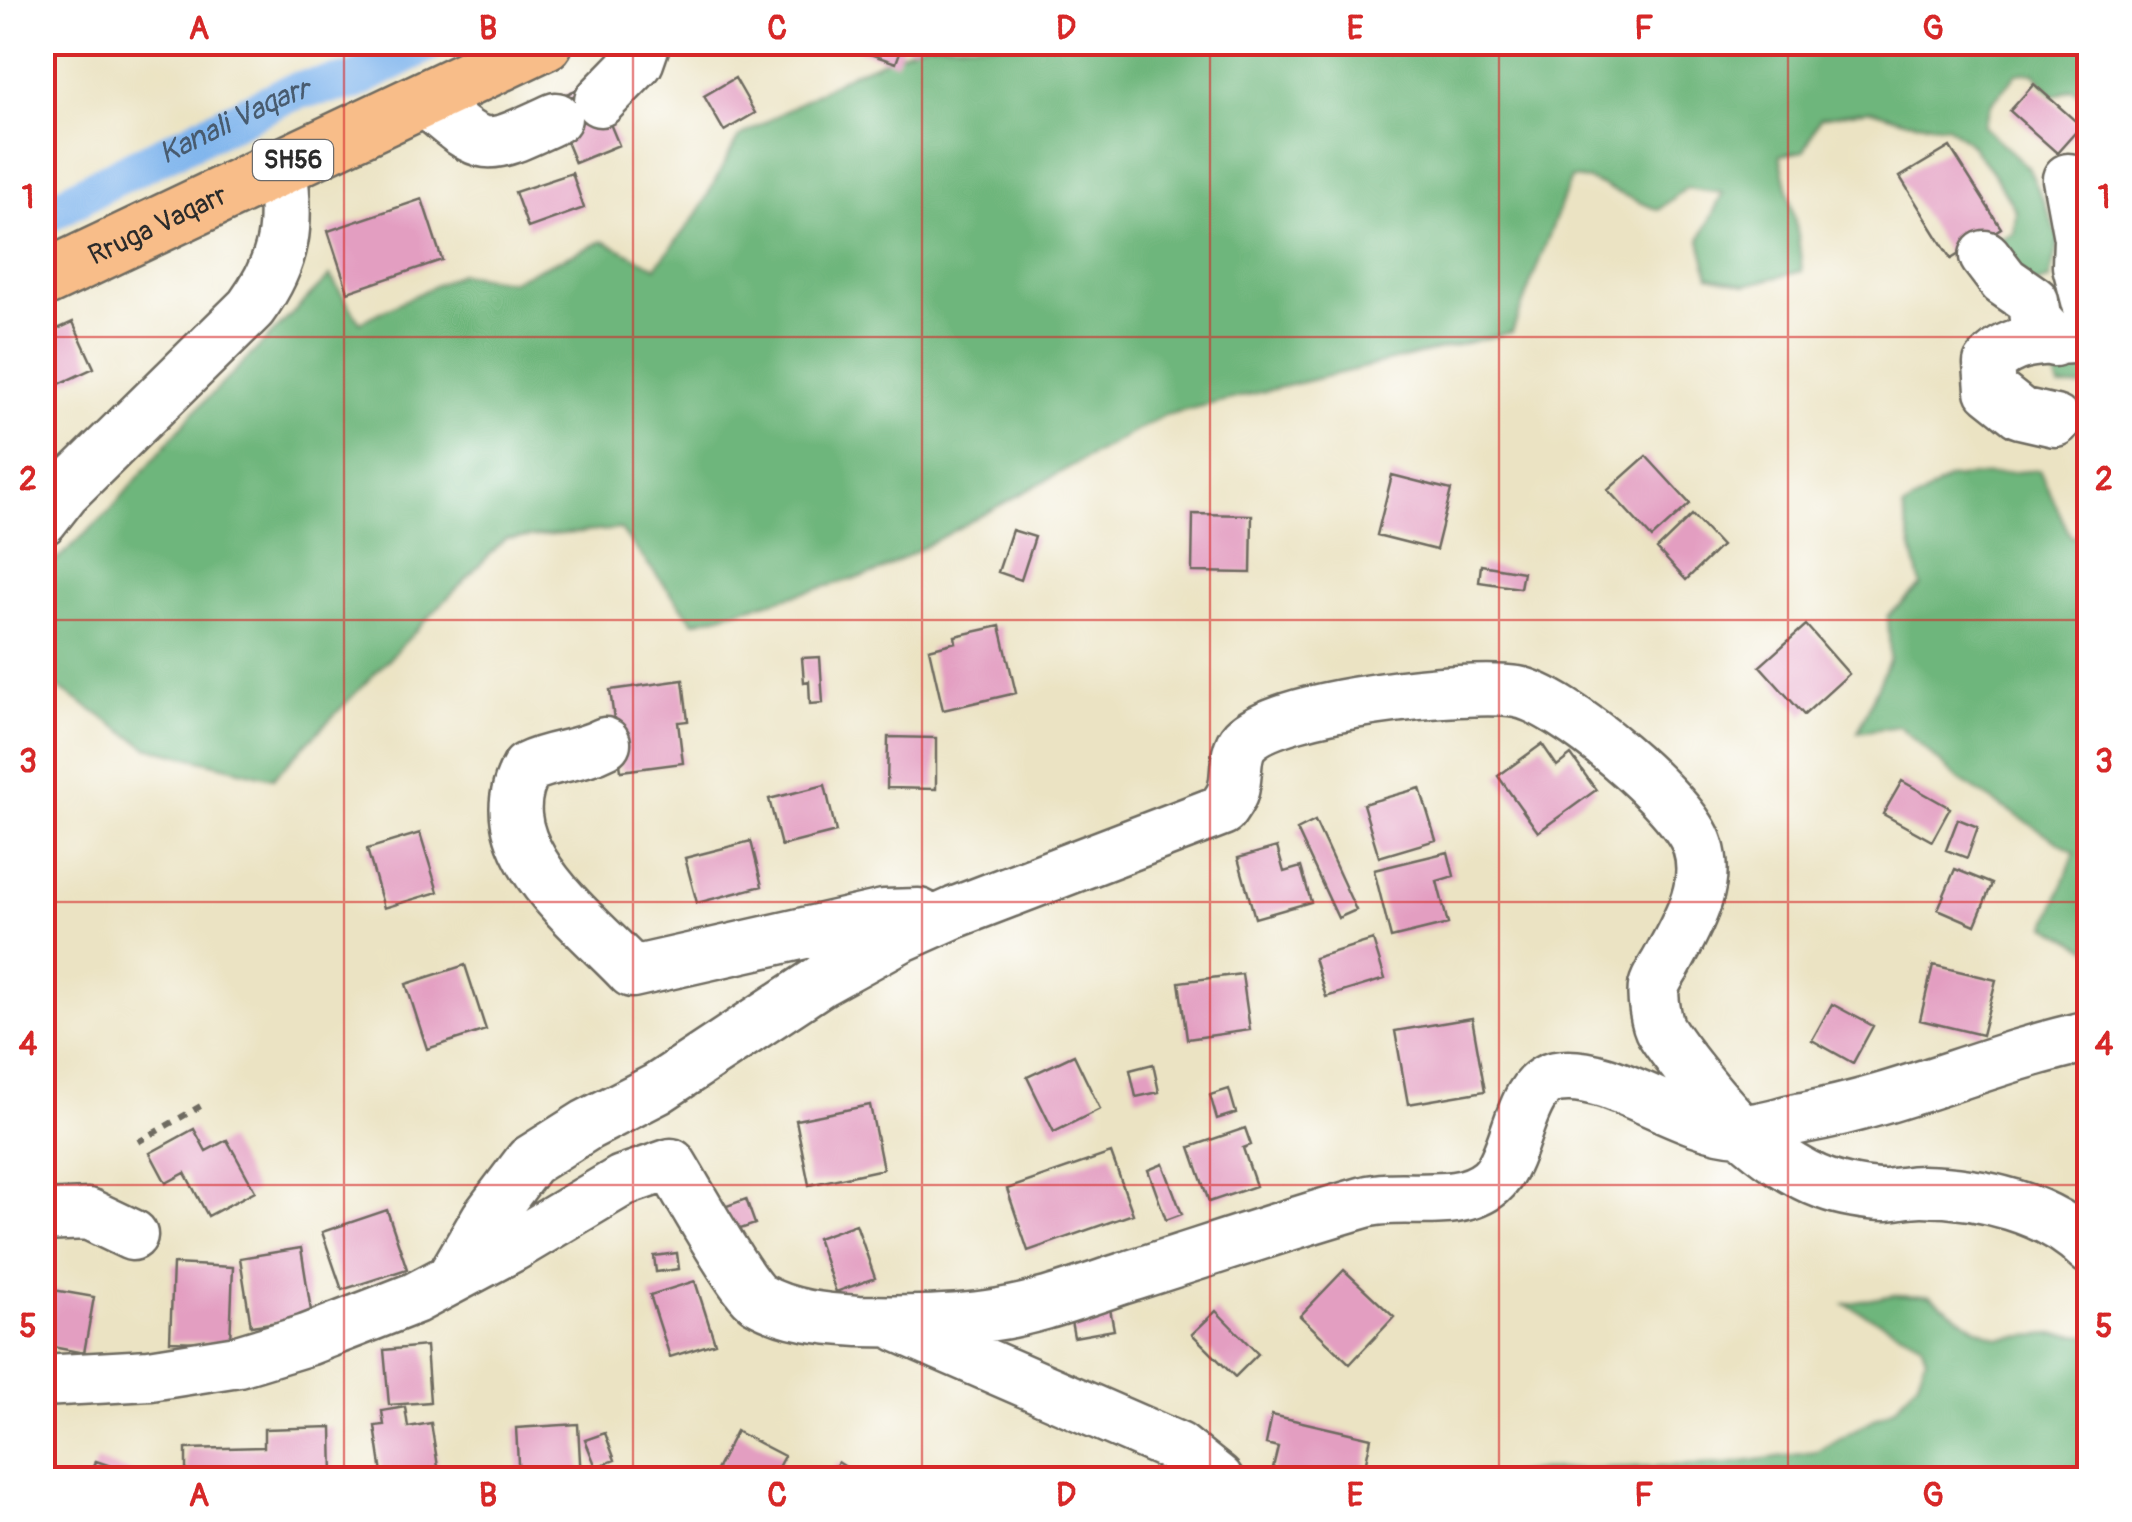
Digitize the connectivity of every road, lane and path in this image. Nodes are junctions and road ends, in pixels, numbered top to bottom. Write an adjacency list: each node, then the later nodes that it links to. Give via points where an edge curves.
1 (545, 42): 3 (main road, Rruga Vaqarr / SH56)
2 (645, 42): 3 (street, via 638,62 578,109 506,141 472,140)
3 (423, 99): 4 (main road, Rruga Vaqarr / SH56)
4 (281, 165): 7 (main road, Rruga Vaqarr / SH56); 10 (street, via 286,232 270,282)
5 (2068, 179): 8 (street, via 2079,238)
6 (1985, 256): 8 (street, via 2032,301 2035,319)
7 (42, 280)
8 (2078, 330): 9 (street, via 2002,348 1989,364 1991,390 2020,412)
9 (2055, 421)
10 (42, 520)
11 (605, 743): 12 (street, via 527,768 516,806 531,864 632,972 884,915)
12 (956, 912): 15 (street, via 1222,810 1233,795 1244,741 1269,726 1354,702 1518,692 1576,721 1633,767 1698,846 1701,891 1654,987 1659,1028); 20 (street, via 822,980 656,1089 530,1160)
13 (2090, 1036): 15 (street, via 1878,1102)
14 (206, 1103): 16 (path)
15 (1742, 1130): 19 (street, via 1825,1184 1881,1195 1975,1196 2057,1223); 21 (street, via 1663,1109 1597,1080 1551,1077 1532,1093 1491,1182 1462,1195 1371,1200 989,1316)
16 (138, 1142)
17 (42, 1216): 18 (street, via 88,1214)
18 (132, 1235)
19 (2090, 1249)
20 (452, 1279): 21 (street, via 622,1181 670,1164 753,1297 816,1319); 22 (street, via 307,1340 238,1361)
21 (889, 1322): 23 (street, via 1178,1448)
22 (42, 1381)
23 (1218, 1480)

